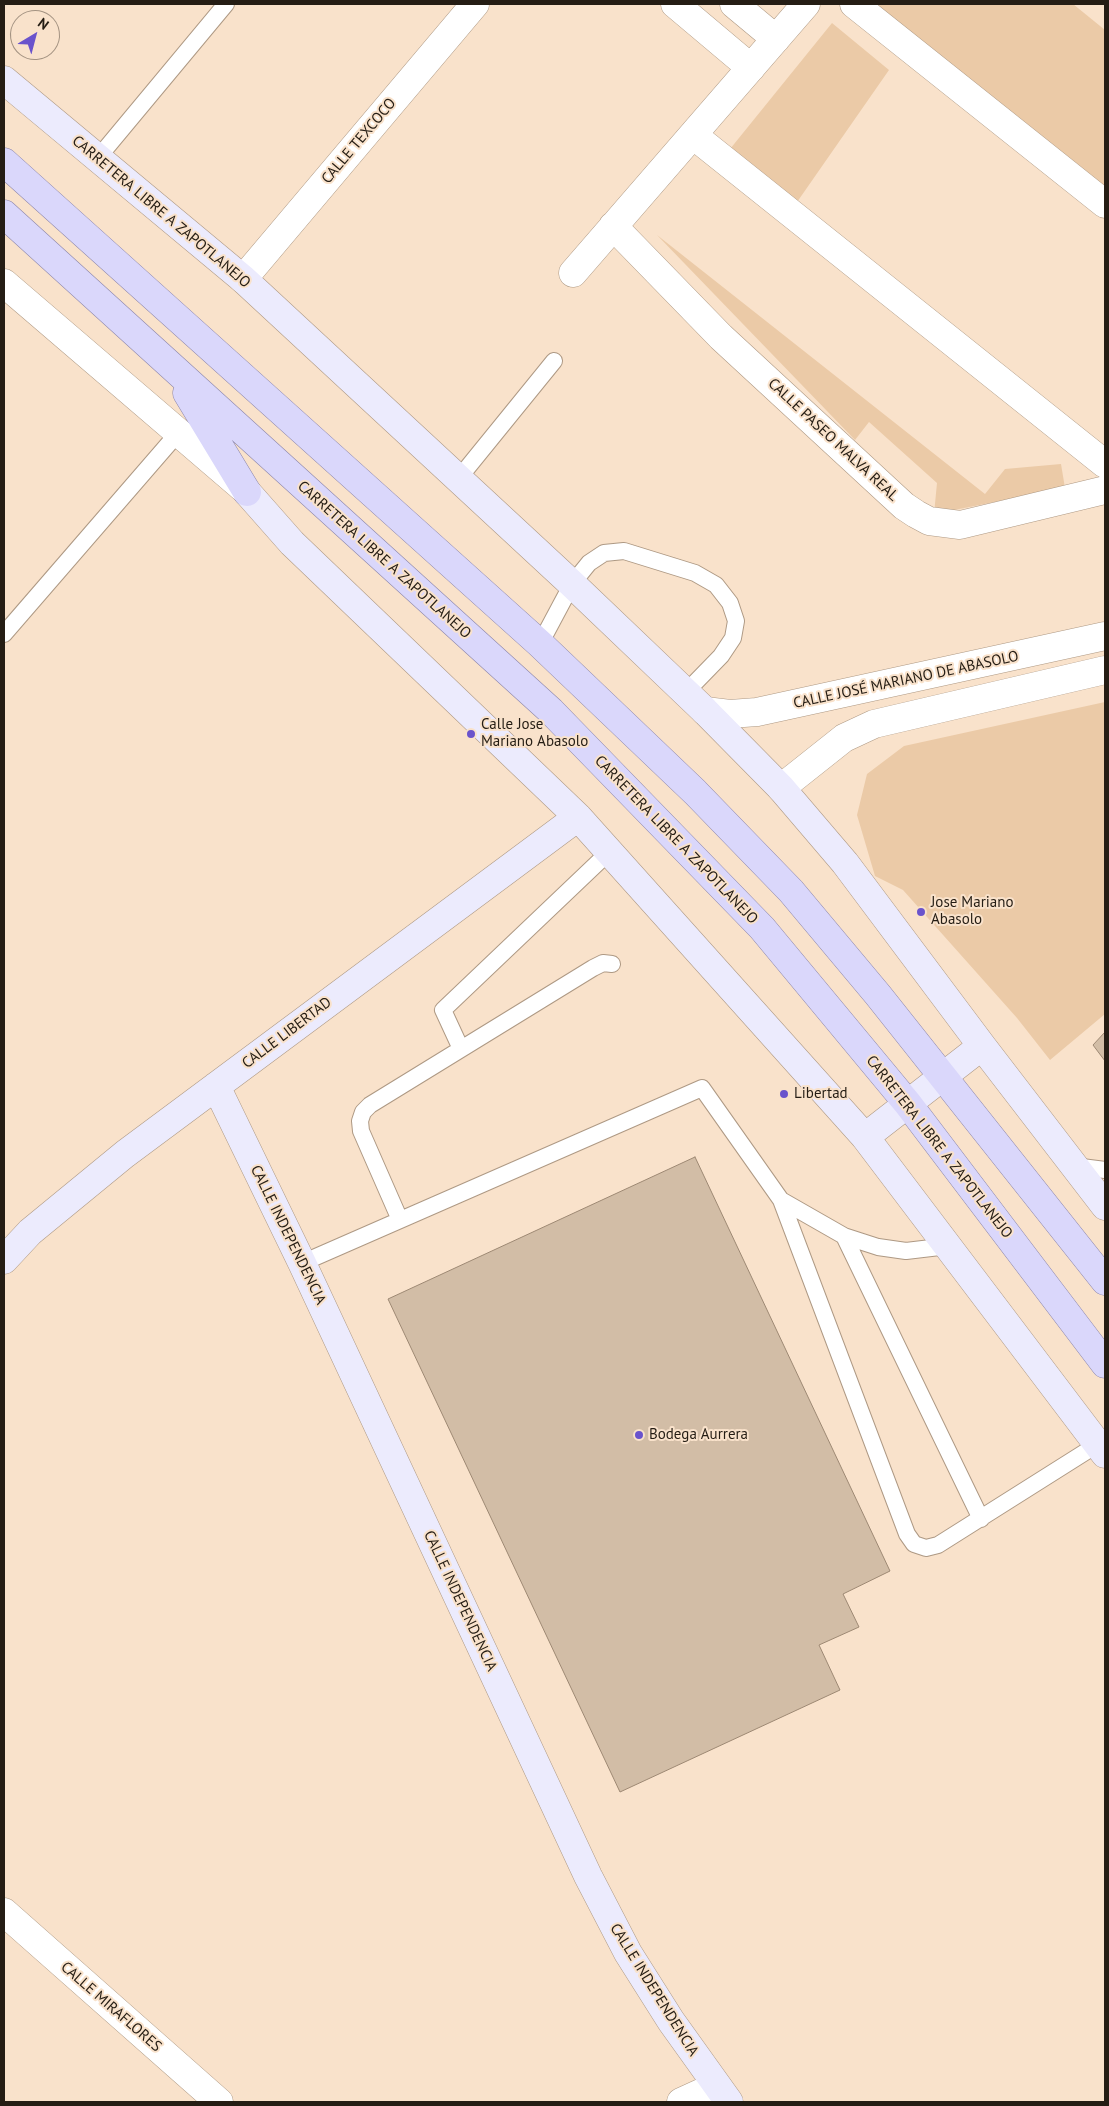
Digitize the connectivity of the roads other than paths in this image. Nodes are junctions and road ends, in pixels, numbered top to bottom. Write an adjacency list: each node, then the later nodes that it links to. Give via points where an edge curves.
1 (226, 4): 11 (lane)
2 (475, 4): 17 (street, CALLE TEXCOCO)
3 (675, 4): 8 (street)
4 (734, 4): 7 (street)
5 (806, 4): 7 (street)
6 (854, 4): 13 (street)
7 (776, 38): 8 (street)
8 (751, 68): 10 (street)
9 (4, 80): 11 (street, CARRETERA LIBRE A ZAPOTLANEJO)
10 (693, 135): 15 (street); 22 (street)
11 (96, 159): 17 (street, CARRETERA LIBRE A ZAPOTLANEJO)
12 (4, 162): 29 (main road)
13 (1105, 204)
14 (4, 214): 20 (main road, CARRETERA LIBRE A ZAPOTLANEJO)
15 (613, 226): 16 (street); 24 (street, CALLE PASEO MALVA REAL, via 721,337 904,506 929,521 960,524)
16 (573, 273)
17 (243, 279): 23 (street, CARRETERA LIBRE A ZAPOTLANEJO)
18 (4, 283): 21 (street)
19 (554, 361): 23 (lane)
20 (171, 366): 25 (main road); 41 (main road, CARRETERA LIBRE A ZAPOTLANEJO, via 551,711 762,928)
21 (178, 433): 25 (street); 27 (lane)
22 (1105, 464)
23 (459, 478): 26 (street, CARRETERA LIBRE A ZAPOTLANEJO)
24 (1105, 490)
25 (247, 492): 34 (street, via 292,543)
26 (572, 584): 29 (lane); 31 (street, CARRETERA LIBRE A ZAPOTLANEJO); 31 (lane, via 589,563 604,553 624,551 695,573 716,585 730,603 736,621 733,638 721,656)
27 (4, 634)
28 (1105, 636): 32 (street, CALLE JOSÉ MARIANO DE ABASOLO, via 757,712 730,714)
29 (540, 644): 39 (main road, via 695,792 791,891)
30 (1105, 670): 33 (street, via 874,724 824,751)
31 (685, 693): 32 (street, CARRETERA LIBRE A ZAPOTLANEJO)
32 (705, 711): 33 (street, CARRETERA LIBRE A ZAPOTLANEJO)
33 (781, 788): 37 (street, CARRETERA LIBRE A ZAPOTLANEJO, via 845,863)
34 (578, 817): 35 (street); 40 (street, CALLE LIBERTAD)
35 (609, 852): 38 (lane, via 443,1010); 42 (street)
36 (612, 964): 38 (lane, via 603,963 593,968)
37 (982, 1046): 39 (street); 43 (street, CARRETERA LIBRE A ZAPOTLANEJO)
38 (461, 1049): 47 (lane, via 363,1112 361,1131)
39 (943, 1076): 41 (street); 52 (main road)
40 (216, 1086): 50 (street, CALLE LIBERTAD, via 80,1189 30,1232); 51 (street, CALLE INDEPENDENCIA)
41 (908, 1104): 42 (street); 53 (main road, CARRETERA LIBRE A ZAPOTLANEJO)
42 (866, 1137): 49 (street)
43 (1074, 1166): 44 (lane); 46 (street, CARRETERA LIBRE A ZAPOTLANEJO)
44 (1105, 1170)
45 (781, 1200): 47 (lane, via 702,1088); 48 (lane); 55 (lane, via 907,1534 914,1544 926,1548 938,1545)
46 (1105, 1206)
47 (400, 1220): 51 (lane)
48 (844, 1236): 49 (lane, via 906,1252); 55 (lane)
49 (948, 1246): 54 (street)
50 (4, 1260)
51 (302, 1263): 57 (street, CALLE INDEPENDENCIA, via 588,1876 628,1953 670,2021)
52 (1105, 1281)
53 (1105, 1364)
54 (1102, 1449): 55 (lane)
55 (981, 1519)
56 (4, 1912): 58 (street, CALLE MIRAFLORES)
57 (722, 2094): 59 (street)
58 (219, 2102)
59 (681, 2102)

